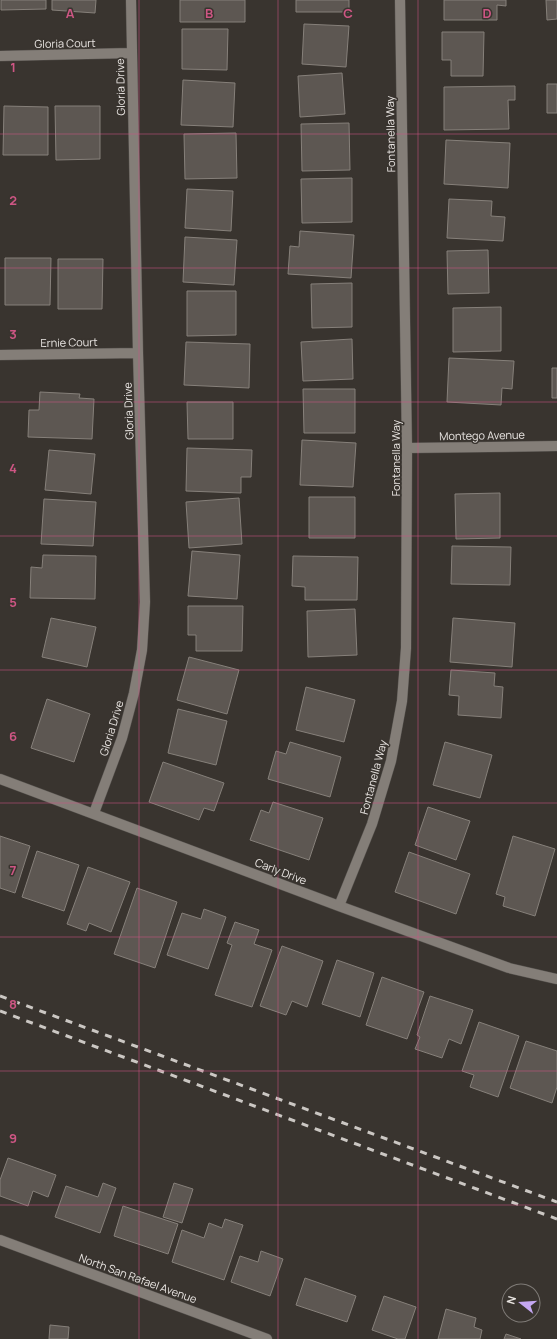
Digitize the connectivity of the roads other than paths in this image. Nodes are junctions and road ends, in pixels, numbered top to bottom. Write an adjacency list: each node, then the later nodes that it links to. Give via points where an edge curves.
1 (132, 0): 3 (street, Gloria Drive)
2 (400, 0): 8 (street, Fontanella Way)
3 (132, 53): 4 (street, Gloria Court); 5 (street, Gloria Drive)
4 (0, 56)
5 (138, 353): 6 (street, Ernie Court); 10 (street, Gloria Drive, via 145,602 142,650 122,738)
6 (0, 355)
7 (557, 446): 8 (street, Montego Avenue)
8 (407, 448): 11 (street, Fontanella Way, via 406,648 402,701 391,761 372,824)
9 (0, 779): 10 (street, Carly Drive)
10 (94, 813): 11 (street, Carly Drive)
11 (339, 906): 12 (street, Carly Drive, via 509,968)
12 (556, 979)
13 (0, 1240): 14 (street, North San Rafael Avenue)
14 (267, 1339)

